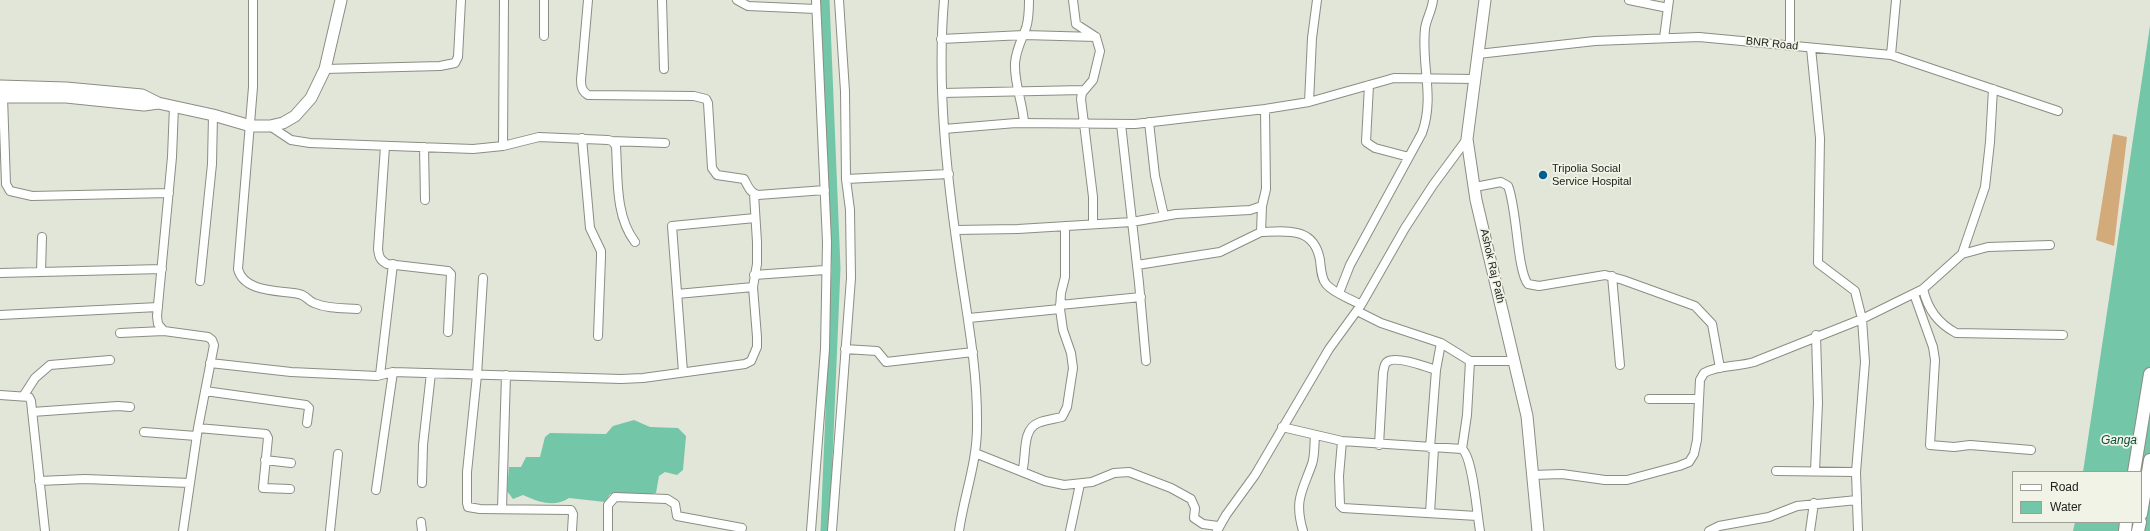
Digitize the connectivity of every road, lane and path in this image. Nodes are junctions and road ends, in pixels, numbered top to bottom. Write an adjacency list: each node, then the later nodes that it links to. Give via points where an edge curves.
1 (253, 0): 50 (street)
2 (341, 0): 31 (main road)
3 (461, 0): 31 (street, via 458,57 450,66)
4 (504, 0): 58 (street)
5 (544, 0): 23 (street)
6 (588, 0): 66 (street, via 581,88 588,94 694,96 706,99 713,171 722,176 744,178)
7 (662, 0): 32 (street)
8 (737, 0): 21 (street, via 748,6)
9 (816, 0): 21 (street)
10 (839, 0): 62 (street, via 845,91)
11 (944, 0): 26 (street)
12 (1029, 0): 22 (street)
13 (1073, 0): 24 (street, via 1076,24)
14 (1317, 0): 41 (street, via 1312,38)
15 (1433, 0): 34 (street, via 1425,30)
16 (1485, 0): 29 (main road, Ashok Raj Path)
17 (1629, 0): 20 (street)
18 (1790, 0): 27 (street)
19 (1896, 0): 30 (street)
20 (1668, 4): 25 (street)
21 (816, 9): 64 (street)
22 (1024, 35): 24 (street); 26 (street); 38 (street, via 1016,57)
23 (544, 36)
24 (1096, 38): 37 (street, via 1099,44 1099,58 1093,80)
25 (1664, 38): 27 (street, BNR Road, via 1699,37); 29 (street, BNR Road, via 1595,41)
26 (941, 39): 40 (street)
27 (1790, 46): 28 (street, BNR Road)
28 (1811, 48): 30 (street, BNR Road); 102 (street, via 1820,138 1818,263 1855,291)
29 (1478, 54): 33 (main road, Ashok Raj Path)
30 (1891, 55): 36 (street, BNR Road)
31 (325, 69): 51 (main road, via 310,98 295,116 283,123)
32 (664, 69)
33 (1475, 79): 34 (street); 54 (main road, Ashok Raj Path)
34 (1426, 80): 35 (street, via 1394,78); 60 (street, via 1429,96 1427,119)
35 (1369, 85): 41 (street); 60 (street, via 1366,142 1375,148)
36 (1993, 89): 44 (street, BNR Road); 79 (street, via 1985,187)
37 (1084, 90): 38 (street); 48 (street, via 1080,99)
38 (1018, 92): 40 (street); 47 (street)
39 (1, 93): 42 (main road); 65 (street, via 6,184 10,191 32,196)
40 (942, 93): 52 (street)
41 (1309, 102): 43 (street)
42 (174, 106): 45 (main road); 65 (street)
43 (1265, 109): 46 (street); 68 (street, via 1267,164)
44 (2058, 111)
45 (213, 114): 50 (main road); 89 (street, via 212,164)
46 (1149, 122): 49 (street); 69 (street, via 1155,176)
47 (1024, 123): 48 (street); 52 (street)
48 (1085, 124): 49 (street); 72 (street, via 1094,202)
49 (1121, 124): 71 (street)
50 (251, 126): 51 (main road); 99 (street, via 239,274 245,282 258,287 301,294 315,304)
51 (270, 126): 57 (street, via 282,136 300,142)
52 (944, 129): 61 (street)
53 (582, 138): 55 (street); 58 (street, via 533,137); 106 (street, via 590,228 601,251)
54 (1468, 139): 63 (main road, Ashok Raj Path); 98 (street, via 1433,184)
55 (612, 141): 56 (street); 77 (street, via 616,146 621,211 628,232)
56 (665, 142)
57 (385, 146): 59 (street); 80 (street, via 378,249 382,261)
58 (503, 146): 59 (street, via 473,149)
59 (424, 148): 67 (street)
60 (1410, 157): 92 (street, via 1350,265)
61 (949, 174): 62 (street); 74 (street)
62 (846, 179): 110 (street, via 850,210 851,278)
63 (1474, 187): 87 (street, via 1501,182 1508,186 1523,271 1528,284 1539,286 1594,276); 114 (main road, Ashok Raj Path)
64 (825, 190): 66 (street); 83 (street)
65 (169, 193): 82 (street)
66 (754, 194): 70 (street)
67 (425, 200)
68 (1262, 206): 69 (street, via 1250,210); 75 (street)
69 (1164, 216): 71 (street)
70 (755, 218): 86 (street, via 758,256); 93 (street, via 672,226)
71 (1132, 222): 72 (street); 81 (street)
72 (1093, 224): 73 (street)
73 (1065, 226): 74 (street); 97 (street, via 1065,277)
74 (955, 230): 101 (street)
75 (1261, 232): 81 (street, via 1220,252); 92 (street, via 1296,232 1308,238 1317,246 1326,284)
76 (42, 237): 84 (street)
77 (635, 242)
78 (2050, 245): 79 (street, via 1988,247)
79 (1962, 254): 91 (street)
80 (393, 264): 104 (street, via 448,271 451,274); 124 (street)
81 (1137, 264): 95 (street)
82 (162, 269): 84 (street); 96 (street)
83 (825, 270): 86 (street); 176 (street, via 825,349)
84 (41, 272): 85 (street)
85 (0, 273)
86 (754, 275): 90 (street)
87 (1612, 276): 117 (street); 118 (street, via 1695,306 1712,324)
88 (482, 278): 125 (street)
89 (200, 281)
90 (753, 287): 93 (street); 121 (street, via 757,347 751,361 745,364)
91 (1923, 289): 94 (street); 108 (street, via 1935,318 1956,333)
92 (1339, 293): 98 (street)
93 (677, 294): 121 (street)
94 (1914, 294): 102 (street); 143 (street, via 1935,360 1930,445)
95 (1140, 297): 97 (street); 116 (street)
96 (158, 307): 100 (street); 103 (street, via 158,324)
97 (1060, 307): 101 (street); 152 (street, via 1063,330 1073,362 1067,407 1062,417 1036,423 1030,429 1026,438 1026,460)
98 (1359, 308): 109 (street, via 1381,323); 135 (street, via 1329,349)
99 (357, 309)
100 (0, 315)
101 (969, 318): 111 (street)
102 (1862, 319): 107 (street); 153 (street, via 1864,362)
103 (164, 331): 105 (street); 115 (street, via 208,337 212,340 214,350)
104 (448, 332)
105 (120, 334)
106 (598, 336)
107 (1816, 336): 118 (street, via 1754,362); 150 (street, via 1818,403)
108 (2063, 336)
109 (1441, 343): 113 (street); 119 (street)
110 (845, 349): 111 (street, via 877,351 886,362); 177 (street)
111 (973, 352): 145 (street, via 977,426)
112 (110, 360): 129 (street, via 50,365 35,378)
113 (1470, 361): 114 (street); 142 (street)
114 (1513, 361): 154 (main road, Ashok Raj Path, via 1527,416)
115 (210, 362): 124 (street, via 279,371); 127 (street)
116 (1146, 362)
117 (1620, 365)
118 (1720, 368): 131 (street, via 1704,374 1700,380)
119 (1436, 370): 140 (street, via 1402,360 1387,362 1382,379); 141 (street)
120 (393, 372): 122 (street); 124 (street); 160 (street)
121 (683, 372): 126 (street, via 621,379)
122 (431, 373): 125 (street); 157 (street, via 423,445)
123 (2150, 374): 151 (highway)
124 (380, 375)
125 (477, 375): 126 (street); 164 (street, via 468,462 467,503 472,508)
126 (506, 375): 164 (street)
127 (205, 391): 134 (street, via 306,405 309,408); 137 (street)
128 (0, 395): 129 (street)
129 (24, 395): 133 (street, via 29,397)
130 (1649, 398): 131 (street)
131 (1699, 399): 154 (street, via 1697,440 1689,462 1627,480 1605,480 1562,474)
132 (130, 407): 133 (street)
133 (32, 412): 155 (street)
134 (307, 423)
135 (1282, 427): 138 (street); 169 (street, via 1251,480)
136 (144, 432): 137 (street)
137 (197, 432): 146 (street, via 266,434 268,438); 156 (street)
138 (1315, 436): 139 (street); 180 (street, via 1313,459 1300,498)
139 (1342, 441): 140 (street); 165 (street, via 1339,486 1340,504 1343,508)
140 (1379, 445): 141 (street)
141 (1432, 448): 142 (street); 165 (street)
142 (1462, 449): 166 (street, via 1469,462)
143 (2031, 450)
144 (338, 454): 172 (street)
145 (975, 454): 152 (street); 178 (street)
146 (265, 460): 148 (street); 159 (street, via 264,488)
147 (2150, 460): 163 (highway)
148 (291, 463)
149 (1776, 471): 150 (street)
150 (1815, 471): 153 (street)
151 (2134, 471)
152 (1022, 472): 158 (street, via 1054,484)
153 (1856, 472): 161 (street)
154 (1532, 475): 182 (main road, Ashok Raj Path)
155 (39, 481): 156 (street, via 85,479); 170 (street)
156 (190, 483): 171 (street)
157 (422, 483)
158 (1080, 484): 169 (street, via 1098,481 1114,473 1129,472 1171,488 1191,499 1195,508 1194,518); 179 (street)
159 (290, 489)
160 (376, 490)
161 (1857, 500): 162 (street); 185 (street)
162 (1814, 503): 183 (street, via 1797,506 1769,517 1719,526); 184 (street)
163 (2142, 508)
164 (502, 509): 174 (street, via 571,510)
165 (1430, 513): 166 (street)
166 (1477, 516): 181 (street)
167 (421, 522): 173 (street)
168 (742, 528): 175 (street, via 677,516 674,504 668,499 615,497 608,506)
169 (1218, 528)
170 (45, 531)
171 (183, 531)
172 (330, 531)
173 (422, 531)
174 (572, 531)
175 (608, 531)
176 (811, 531)
177 (832, 531)
178 (959, 531)
179 (1070, 531)
180 (1303, 531)
181 (1480, 531)
182 (1538, 531)
183 (1709, 531)
184 (1810, 531)
185 (1858, 531)

